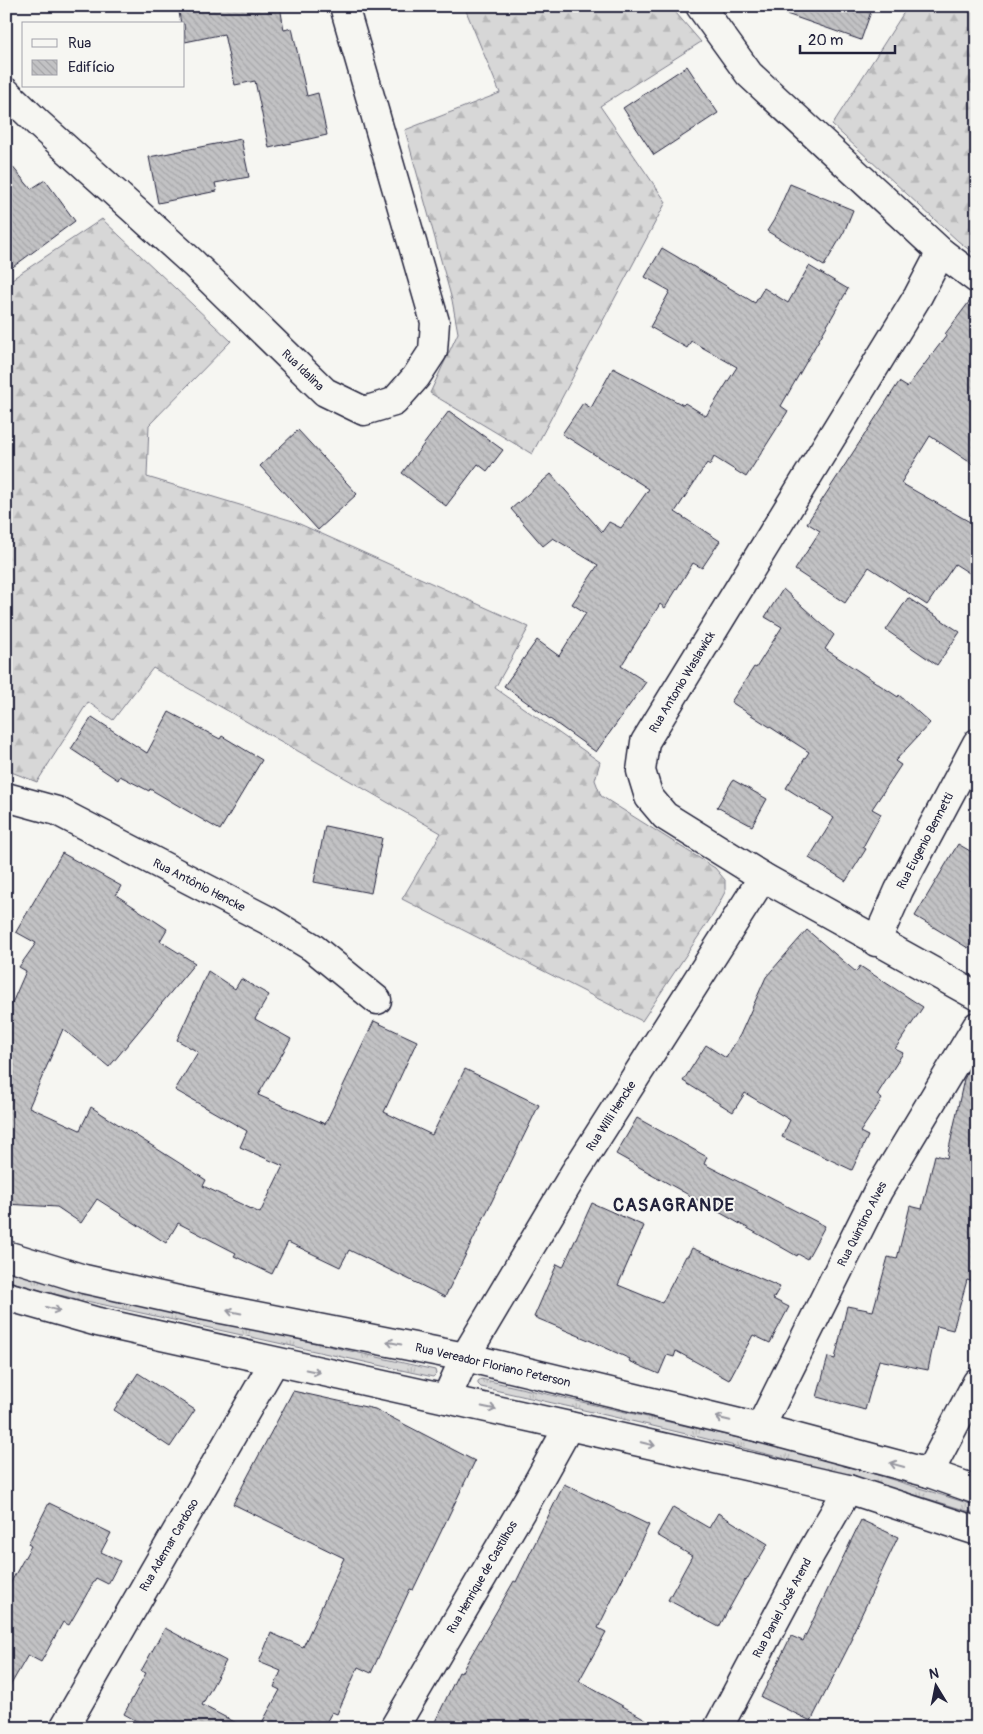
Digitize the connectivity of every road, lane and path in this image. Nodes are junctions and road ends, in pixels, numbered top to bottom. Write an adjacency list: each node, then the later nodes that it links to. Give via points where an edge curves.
1 (344, 6): 3 (street, Rua Idalina, via 435,322 433,352 416,377 394,402 364,411 325,392 194,264)
2 (700, 6): 4 (street, via 749,74)
3 (6, 92)
4 (941, 252): 5 (street); 8 (street, Rua Antonio Waslawick, via 918,296 645,742 641,771 649,797 665,816)
5 (977, 278)
6 (977, 743): 9 (street, Rua Eugenio Bennetti, via 899,890)
7 (6, 797): 11 (street, Rua Antônio Hencke, via 57,811 269,921 312,947)
8 (763, 878): 9 (street, Rua Antonio Waslawick); 15 (street, Rua Willi Hencke, via 575,1172)
9 (876, 942): 10 (street, Rua Antonio Waslawick)
10 (977, 996)
11 (377, 1000)
12 (977, 1026): 20 (street, Rua Quintino Alves, via 878,1191)
13 (6, 1255): 15 (street, Rua Vereador Floriano Peterson, one-way to 13, via 177,1300 84,1279)
14 (6, 1296): 16 (street, one-way to 16, via 98,1322)
15 (465, 1357): 18 (street, Rua Willi Hencke); 20 (street, Rua Vereador Floriano Peterson, one-way to 15)
16 (274, 1362): 18 (street, one-way to 18); 25 (street, Rua Ademar Cardoso)
17 (977, 1382): 21 (street)
18 (446, 1399): 19 (street, one-way to 19)
19 (569, 1426): 22 (street, one-way to 22); 26 (street, Rua Henrique de Castilhos)
20 (760, 1428): 21 (street, Rua Vereador Floriano Peterson, one-way to 20)
21 (929, 1474): 23 (street, Rua Vereador Floriano Peterson)
22 (848, 1489): 24 (street); 27 (street, Rua Daniel José Arend)
23 (977, 1490)
24 (977, 1531)
25 (64, 1728)
26 (394, 1728)
27 (718, 1728)

